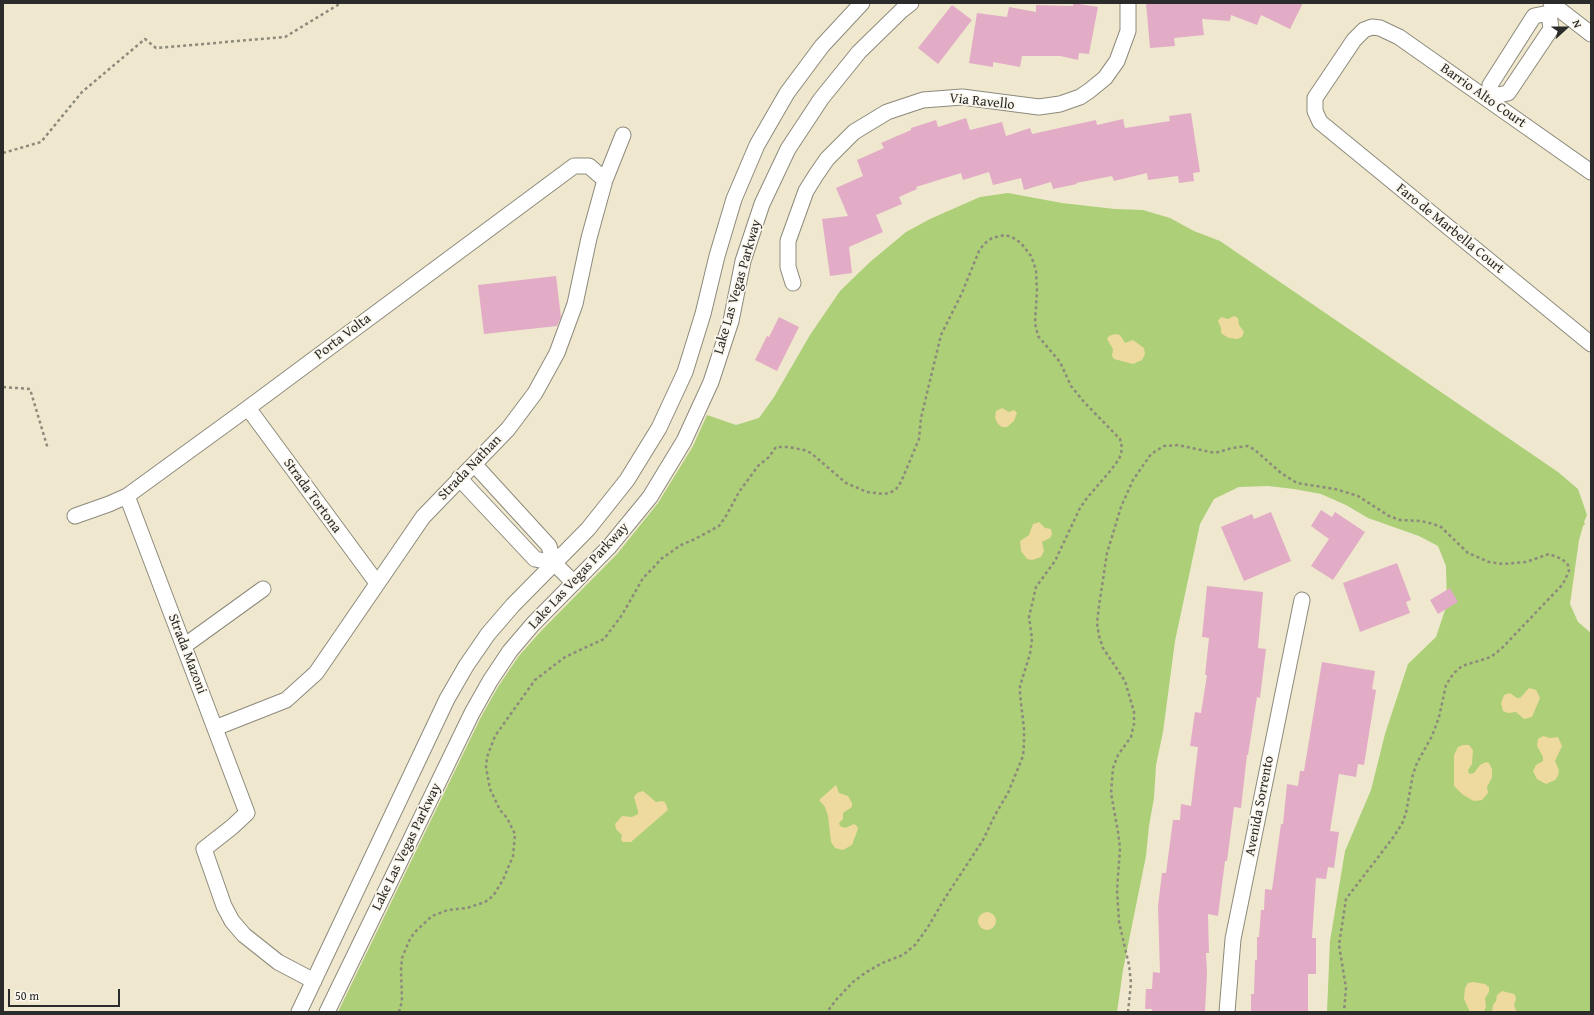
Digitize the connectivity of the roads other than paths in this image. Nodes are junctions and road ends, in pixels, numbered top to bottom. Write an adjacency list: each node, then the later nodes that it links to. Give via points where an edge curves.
1 (862, 3): 20 (street, Lake Las Vegas Parkway, via 822,46 791,87 757,145 734,199 716,256 704,314 685,372 659,428 627,480 588,529)
2 (911, 3): 22 (street, Lake Las Vegas Parkway, via 859,52 821,99 788,149 762,204 743,261 730,321 711,382 684,442 650,497 609,547)
3 (1128, 3): 11 (street, Via Ravello, via 1128,31 1117,61 1105,78 1080,97 1060,104 1039,107 962,97 924,100 887,112 854,132 827,159 806,191 788,241 787,258)
4 (1552, 6): 5 (street); 6 (street, via 1534,16 1490,85); 6 (street, via 1551,29 1508,93)
5 (1591, 34)
6 (1492, 99): 7 (street, Barrio Alto Court, via 1398,37 1372,27 1364,30 1354,40 1315,98); 9 (street, Barrio Alto Court)
7 (1315, 111): 12 (street, Faro de Marbella Court, via 1320,122 1331,132)
8 (623, 135): 10 (street, Strada Nathan)
9 (1591, 172)
10 (605, 180): 13 (street, Porta Volta, via 589,166 574,166); 14 (street, Strada Nathan, via 575,304 557,353 535,393 508,429)
11 (793, 283)
12 (1591, 344)
13 (248, 408): 17 (street, Porta Volta); 21 (street, Strada Tortona)
14 (474, 464): 15 (street, Strada Nathan); 16 (street)
15 (459, 478): 18 (street); 21 (street, Strada Nathan, via 423,517)
16 (501, 494): 18 (street); 20 (street, via 550,546)
17 (127, 496): 19 (street, Porta Volta); 25 (street, Strada Mazoni)
18 (487, 508): 20 (street, via 534,559)
19 (76, 516)
20 (554, 563): 22 (street); 27 (street, Lake Las Vegas Parkway, via 488,634 466,666 447,700)
21 (377, 583): 26 (street, Strada Nathan, via 311,678 286,700)
22 (574, 583): 29 (street, Lake Las Vegas Parkway, via 533,624 490,681)
23 (263, 589): 25 (street)
24 (1302, 600): 30 (street, Avenida Sorrento, via 1233,939)
25 (184, 646): 26 (street, Strada Mazoni)
26 (215, 728): 27 (street, Strada Mazoni, via 247,813 204,849 224,906 244,935 278,962)
27 (314, 981): 28 (street, Lake Las Vegas Parkway)
28 (299, 1012)
29 (327, 1012)
30 (1227, 1012)

